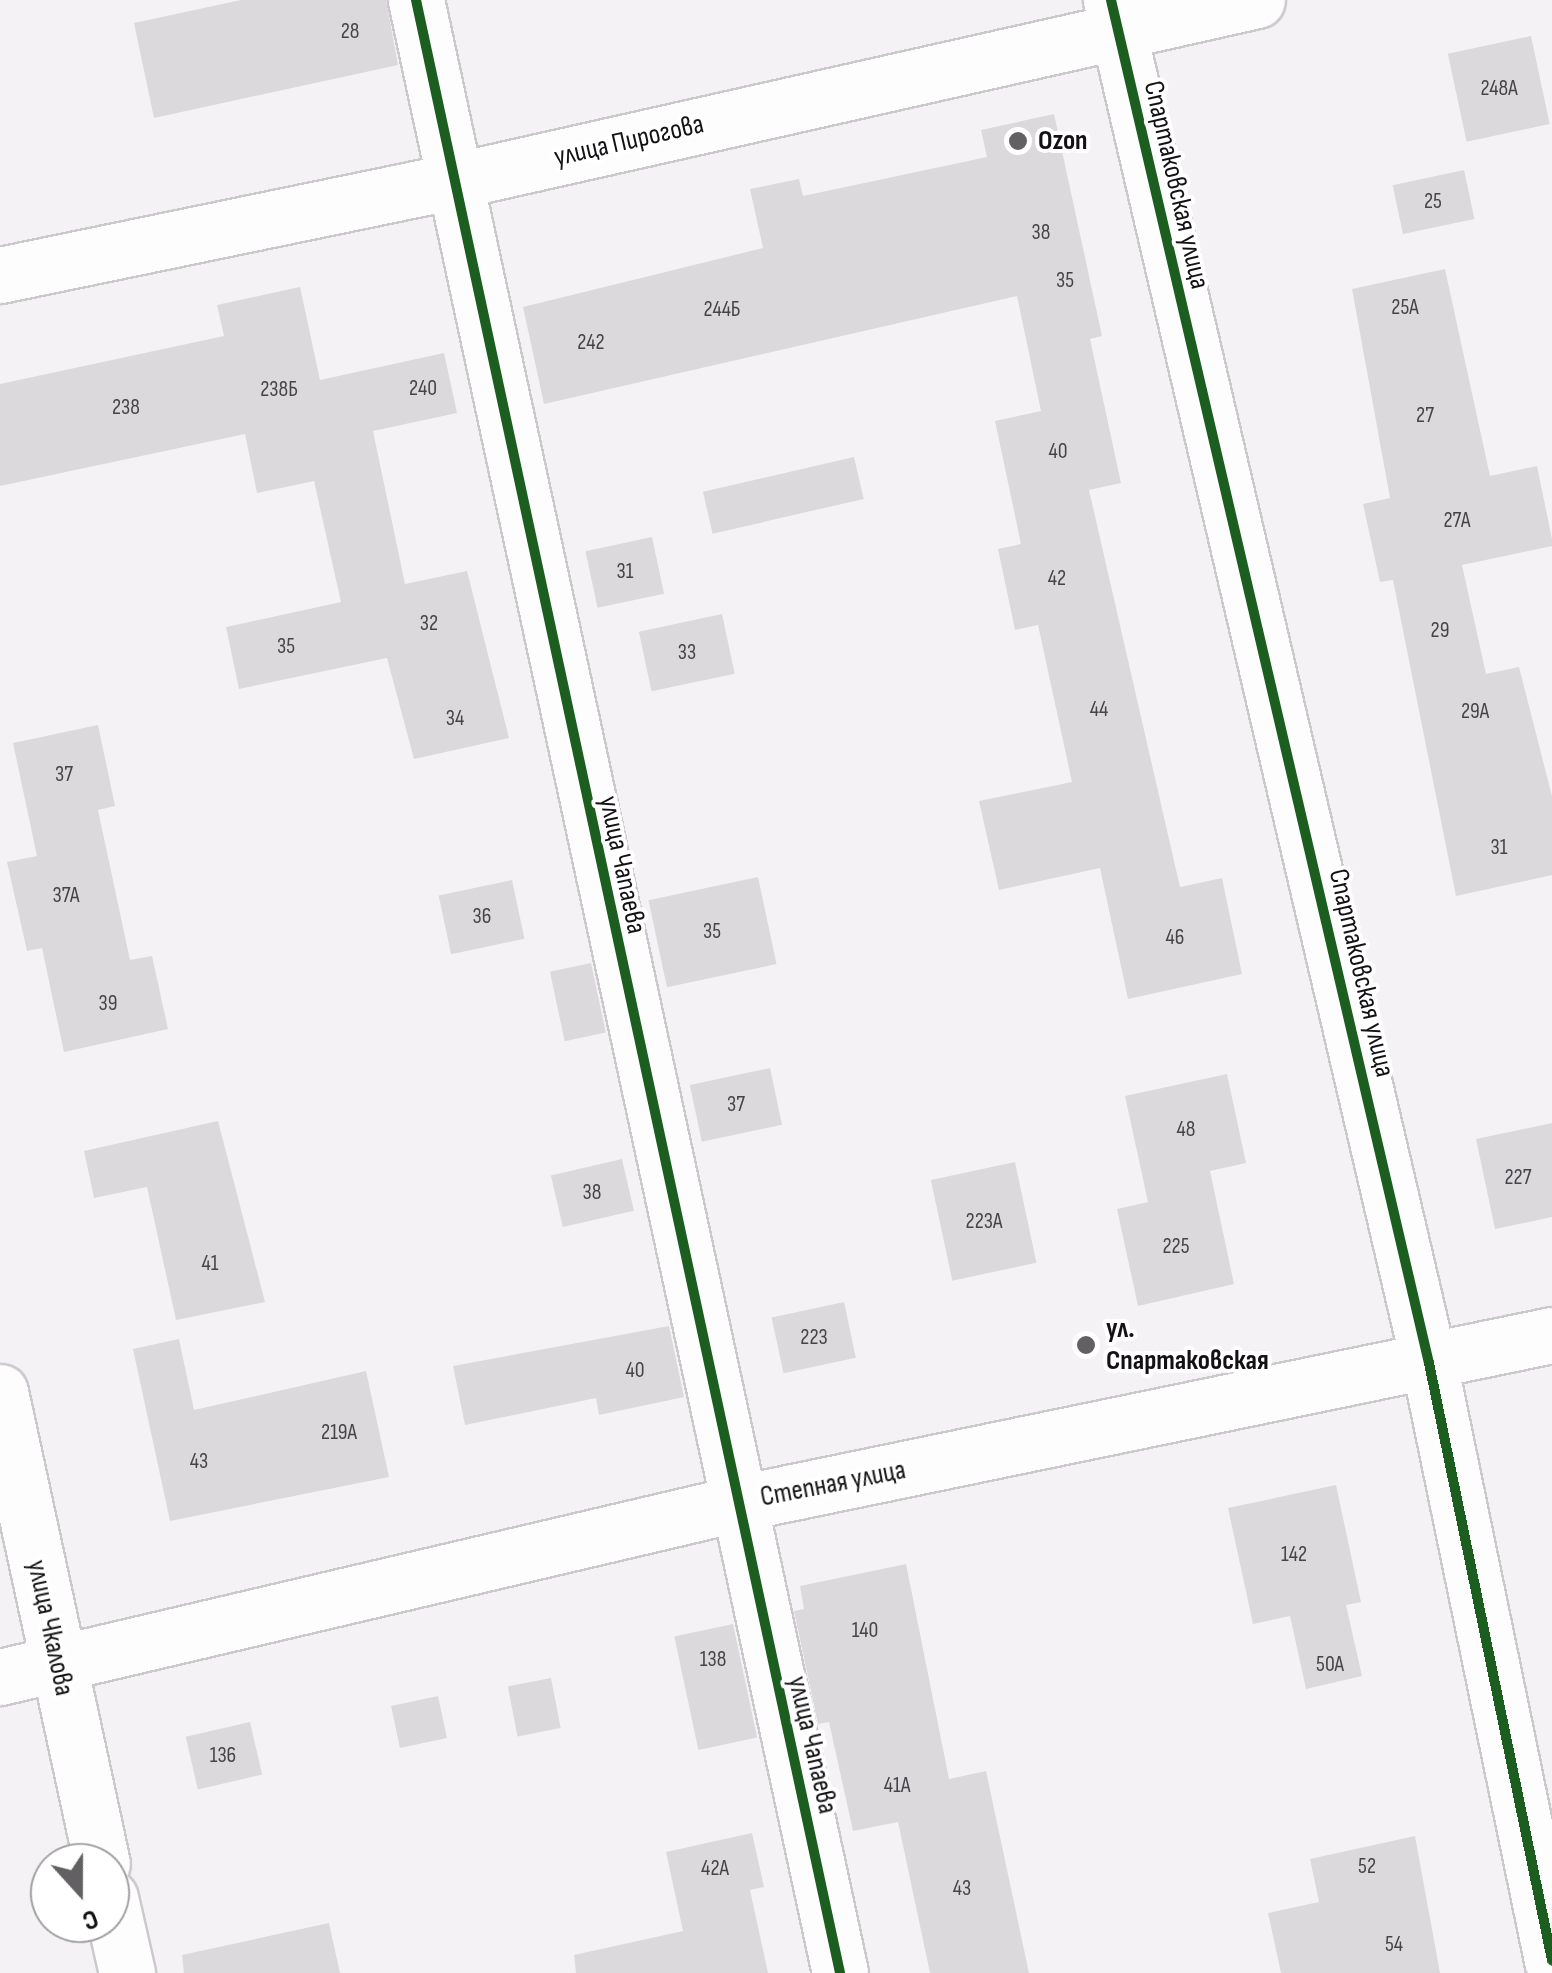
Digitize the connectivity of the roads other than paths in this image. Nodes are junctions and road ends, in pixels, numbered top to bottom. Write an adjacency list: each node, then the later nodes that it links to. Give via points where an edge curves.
1 (416, 0): 4 (street, улица Чапаева)
2 (1256, 0): 3 (street, улица Пирогова)
3 (1114, 15): 4 (street, улица Пирогова); 7 (street, Спартаковская улица)
4 (454, 180): 5 (street, улица Пирогова); 9 (street, улица Чапаева)
5 (0, 274)
6 (1552, 1336): 7 (street, Степная улица)
7 (1429, 1363): 9 (street, Степная улица); 14 (street, Спартаковская улица)
8 (0, 1392): 10 (street, улица Чкалова)
9 (735, 1504): 10 (street, Степная улица); 16 (street, улица Чапаева)
10 (58, 1664): 11 (street, Степная улица); 12 (street, улица Чкалова)
11 (0, 1677)
12 (98, 1843)
13 (120, 1943): 15 (street)
14 (1552, 1960)
15 (127, 1973)
16 (840, 1973)

